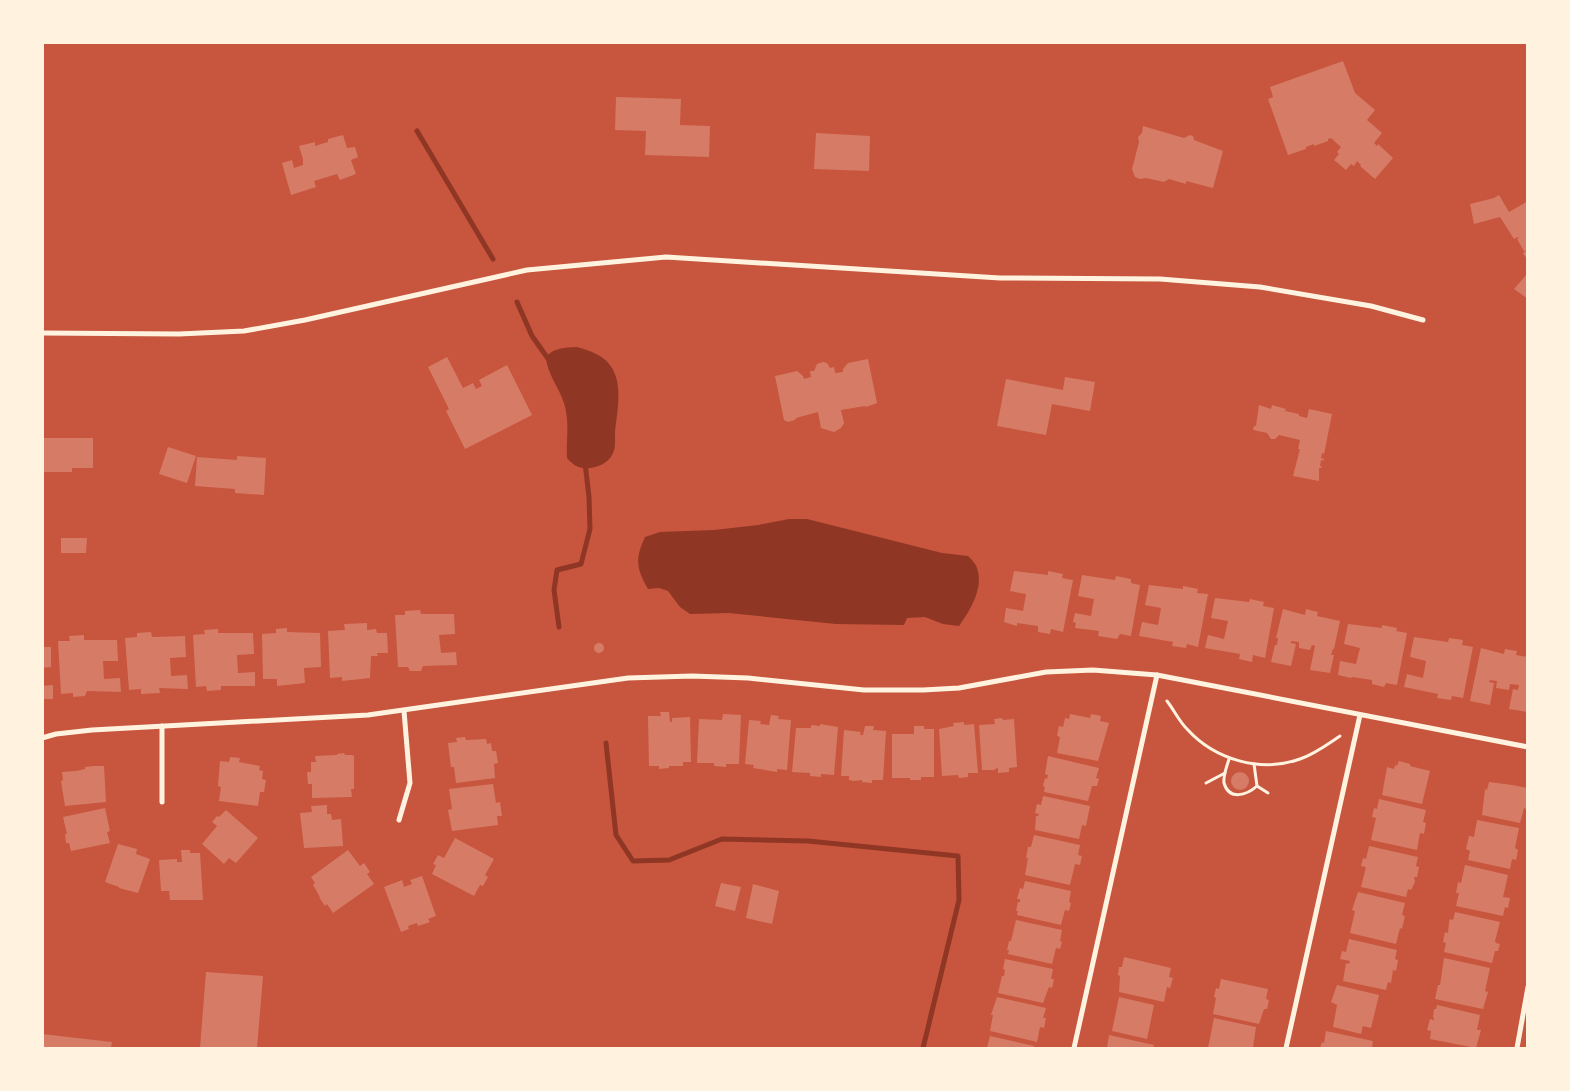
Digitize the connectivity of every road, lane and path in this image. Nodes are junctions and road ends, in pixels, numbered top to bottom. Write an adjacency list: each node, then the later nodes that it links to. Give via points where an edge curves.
1 (1423, 320): 2 (street, via 1371,306 1260,287 1160,279 1000,278 666,257 526,270 244,331)
2 (42, 333)
3 (1157, 675): 5 (street, via 1070,671 958,688 892,691 748,678 628,678); 6 (street); 20 (street)
4 (1167, 701): 11 (path, via 1188,730 1214,751)
5 (404, 711): 7 (street, via 304,720); 18 (street, via 410,783)
6 (1360, 715): 10 (street); 21 (street)
7 (162, 726): 9 (street, via 92,730); 17 (street)
8 (1340, 736): 12 (path, via 1301,759)
9 (42, 738)
10 (1528, 747)
11 (1229, 758): 12 (path); 13 (path)
12 (1254, 764): 15 (path)
13 (1225, 772): 14 (path); 15 (path, via 1224,782 1233,794 1239,796)
14 (1206, 783)
15 (1257, 786): 16 (path)
16 (1268, 794)
17 (162, 802)
18 (399, 820)
19 (1528, 987): 22 (street)
20 (1074, 1048)
21 (1286, 1048)
22 (1517, 1048)

